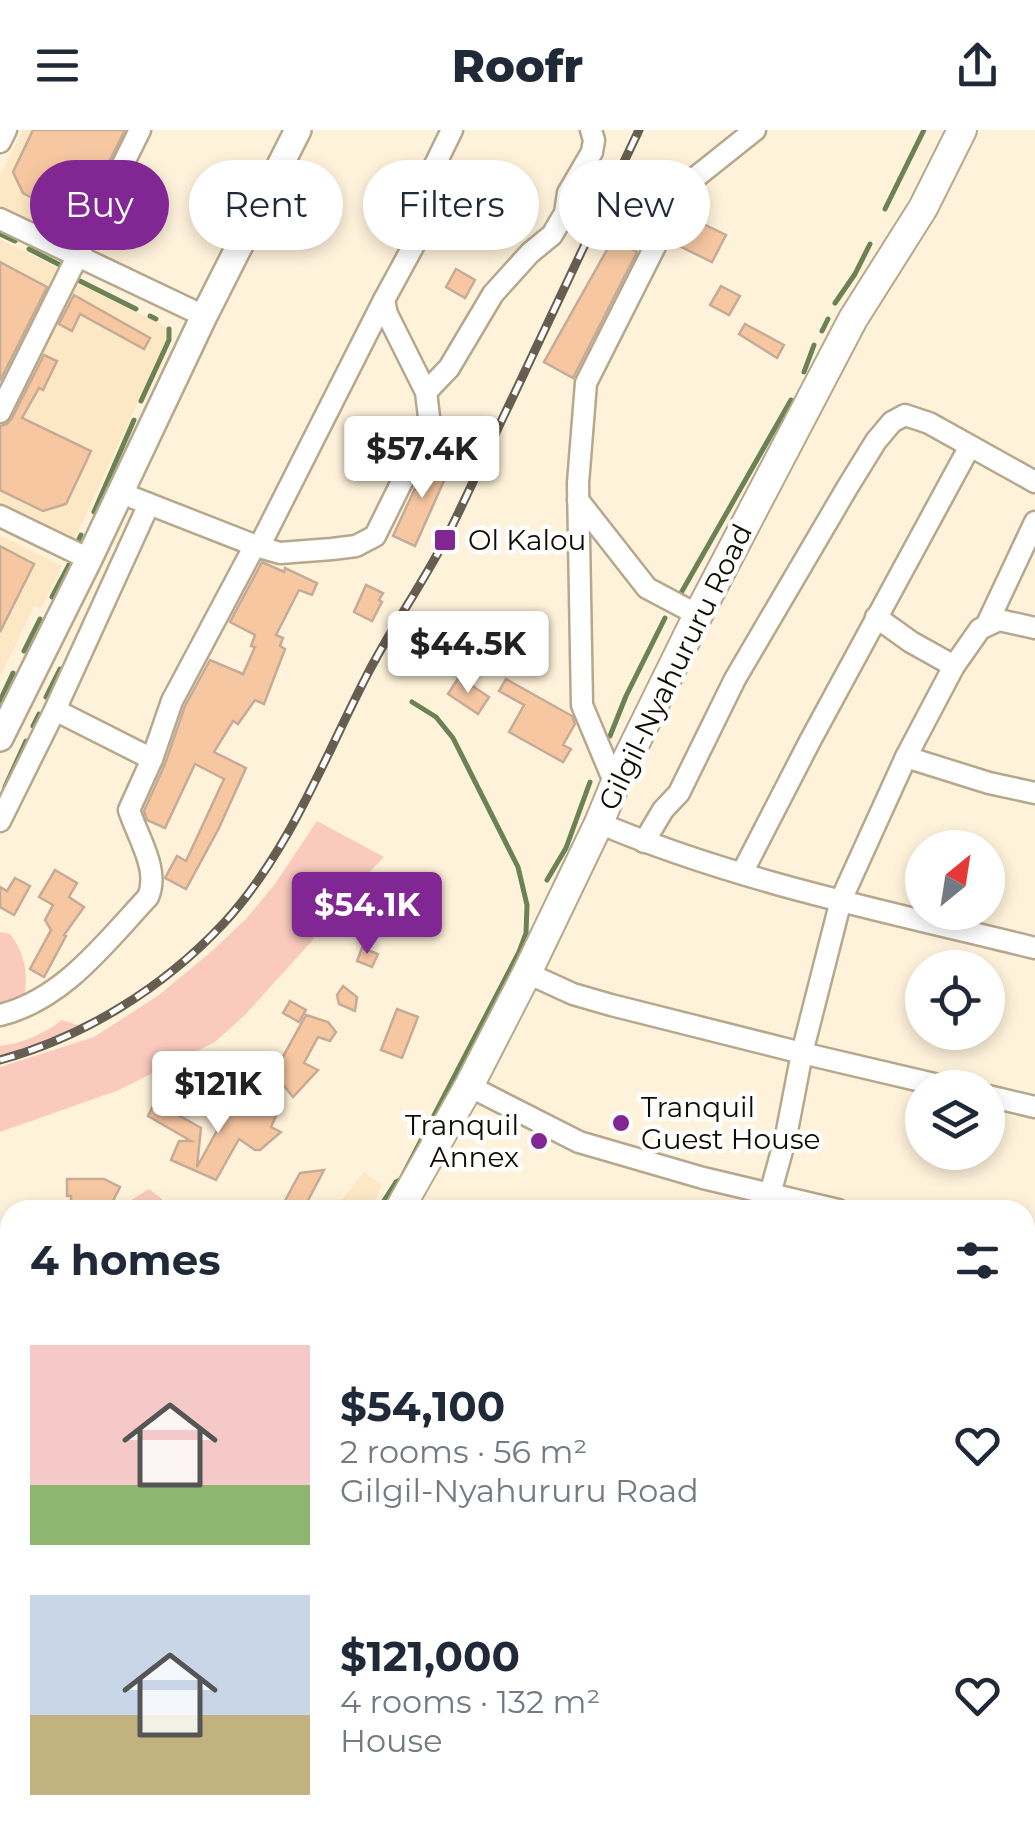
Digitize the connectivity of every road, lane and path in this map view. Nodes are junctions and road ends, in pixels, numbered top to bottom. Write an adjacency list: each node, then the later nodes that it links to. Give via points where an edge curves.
1 (6, 130): 8 (street)
2 (140, 130): 10 (street)
3 (298, 130): 12 (main road)
4 (452, 130): 11 (street, via 419,206 414,243)
5 (591, 130): 13 (street, via 592,152 552,235 492,294 449,368)
6 (755, 130): 18 (street, via 686,184 586,384)
7 (962, 130): 24 (highway, Gilgil-Nyahururu Road, via 923,208 853,319)
8 (0, 142)
9 (0, 218): 10 (street)
10 (79, 255): 12 (street); 14 (street)
11 (384, 300): 13 (street); 22 (street)
12 (204, 316): 17 (main road)
13 (426, 392): 22 (street, via 430,425 375,536 332,549 280,553)
14 (0, 412)
15 (970, 446): 16 (street); 25 (street); 37 (street, via 905,416 876,440 735,679 679,793)
16 (1035, 482)
17 (121, 492): 19 (street); 23 (main road)
18 (578, 500): 24 (street, via 647,588); 33 (street, via 582,705)
19 (149, 504): 22 (street); 29 (street)
20 (0, 516): 23 (street)
21 (1035, 522): 26 (street)
22 (257, 546): 32 (street, via 172,701)
23 (89, 559): 30 (main road)
24 (698, 615): 33 (highway, Gilgil-Nyahururu Road)
25 (876, 617): 28 (street); 38 (street)
26 (986, 624): 27 (street); 28 (street)
27 (1035, 628)
28 (954, 666): 31 (street)
29 (55, 710): 32 (street); 35 (street)
30 (0, 738)
31 (906, 757): 34 (street); 39 (street)
32 (152, 759): 42 (street, via 130,810 150,863 154,884 148,897 77,972)
33 (615, 784): 36 (highway, Gilgil-Nyahururu Road)
34 (1035, 793)
35 (0, 821)
36 (598, 823): 37 (street); 41 (highway, Gilgil-Nyahururu Road)
37 (644, 842): 38 (street)
38 (742, 873): 39 (street)
39 (841, 900): 40 (street); 43 (street)
40 (1035, 948)
41 (527, 973): 43 (street, via 573,994); 45 (highway, Gilgil-Nyahururu Road)
42 (0, 1016)
43 (802, 1053): 44 (street); 48 (street)
44 (905, 1077)
45 (469, 1086): 48 (street, via 579,1142); 49 (highway, Gilgil-Nyahururu Road)
46 (1005, 1100): 47 (street)
47 (1035, 1107)
48 (770, 1194): 50 (street)
49 (406, 1200)
50 (796, 1200)

